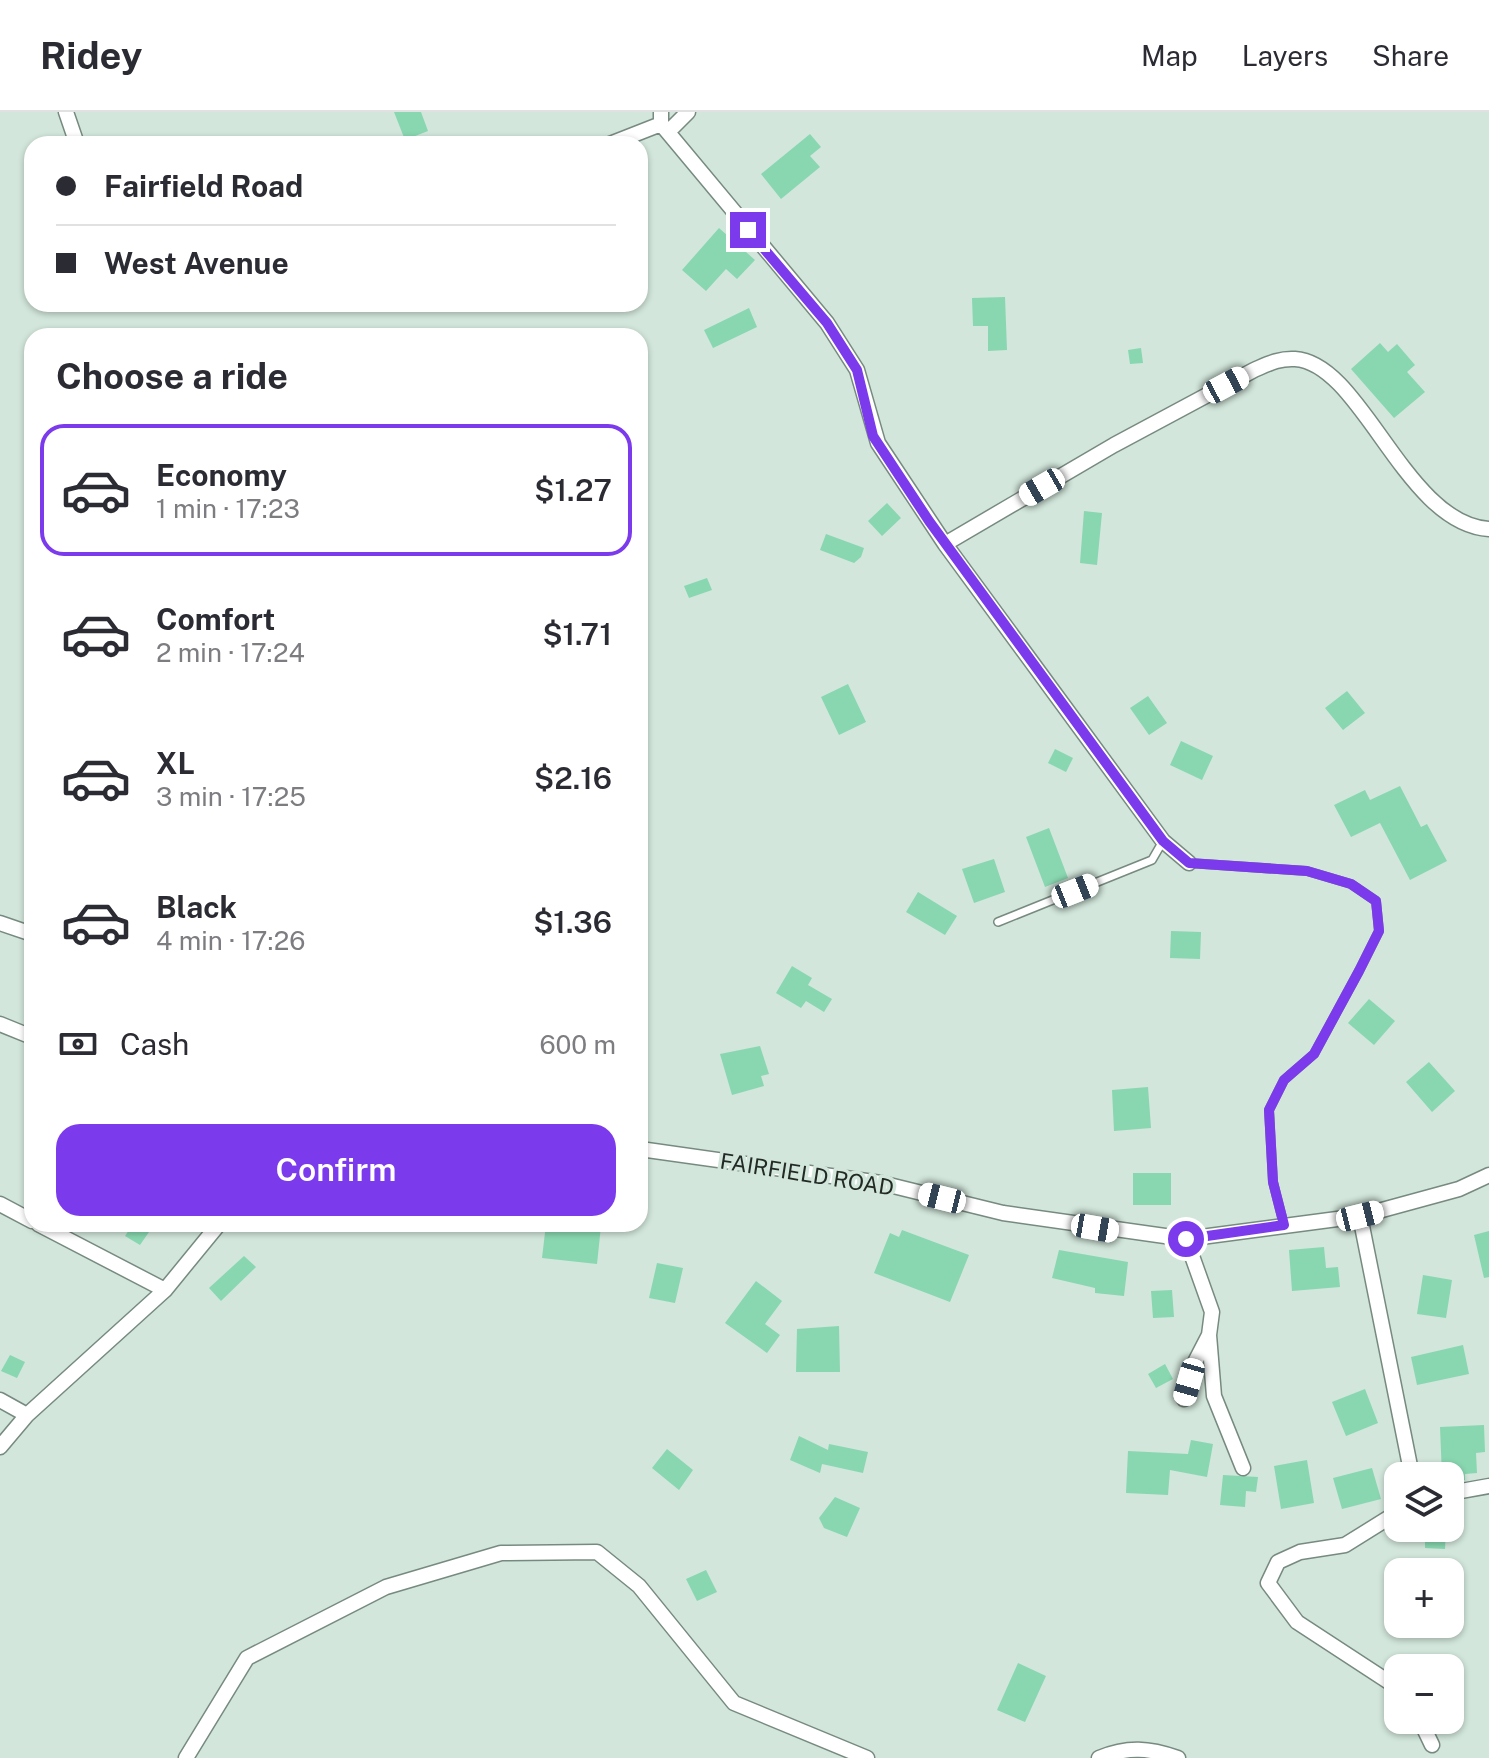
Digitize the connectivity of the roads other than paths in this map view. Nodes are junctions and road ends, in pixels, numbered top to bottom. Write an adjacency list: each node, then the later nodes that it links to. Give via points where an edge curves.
1 (66, 112): 4 (street)
2 (688, 112): 3 (street)
3 (663, 123): 5 (street); 7 (street, via 827,323 857,370 873,436)
4 (74, 136)
5 (630, 136)
6 (1489, 529): 7 (street, via 1466,525 1439,509 1331,375 1297,359 1254,370)
7 (945, 544): 8 (street)
8 (1163, 841): 9 (street); 10 (lane, via 1152,860)
9 (1189, 863): 20 (lane, via 1307,871 1351,884 1376,901 1379,931 1359,971 1314,1054 1284,1080 1269,1110 1273,1182)
10 (998, 922)
11 (0, 923): 12 (street)
12 (24, 931)
13 (0, 1024): 14 (street)
14 (24, 1034)
15 (648, 1150): 23 (street, FAIRFIELD ROAD, via 881,1183 1003,1213)
16 (1489, 1175): 18 (street, FAIRFIELD ROAD, via 1459,1189)
17 (0, 1204): 19 (street)
18 (1360, 1216): 20 (street, FAIRFIELD ROAD); 30 (street)
19 (24, 1217)
20 (1284, 1225): 23 (street, FAIRFIELD ROAD)
21 (53, 1232): 24 (street)
22 (212, 1232): 24 (street)
23 (1186, 1239): 25 (street, via 1212,1312)
24 (165, 1290): 28 (street)
25 (1209, 1335): 26 (street); 31 (street, via 1214,1396)
26 (1184, 1399)
27 (0, 1400): 28 (street)
28 (27, 1415): 29 (street)
29 (0, 1447)
30 (1409, 1462)
31 (1243, 1468)
32 (1489, 1486): 33 (street)
33 (1464, 1490)
34 (1384, 1521): 35 (street, via 1345,1545 1300,1552 1278,1562 1268,1583 1297,1622)
35 (1384, 1679)
36 (1427, 1734): 37 (street)
37 (1432, 1745)
38 (186, 1758): 39 (street, via 247,1658 386,1587 501,1553 597,1552 639,1586 734,1703)
39 (867, 1758)
40 (1099, 1758): 41 (street, via 1144,1748)
41 (1178, 1758)

